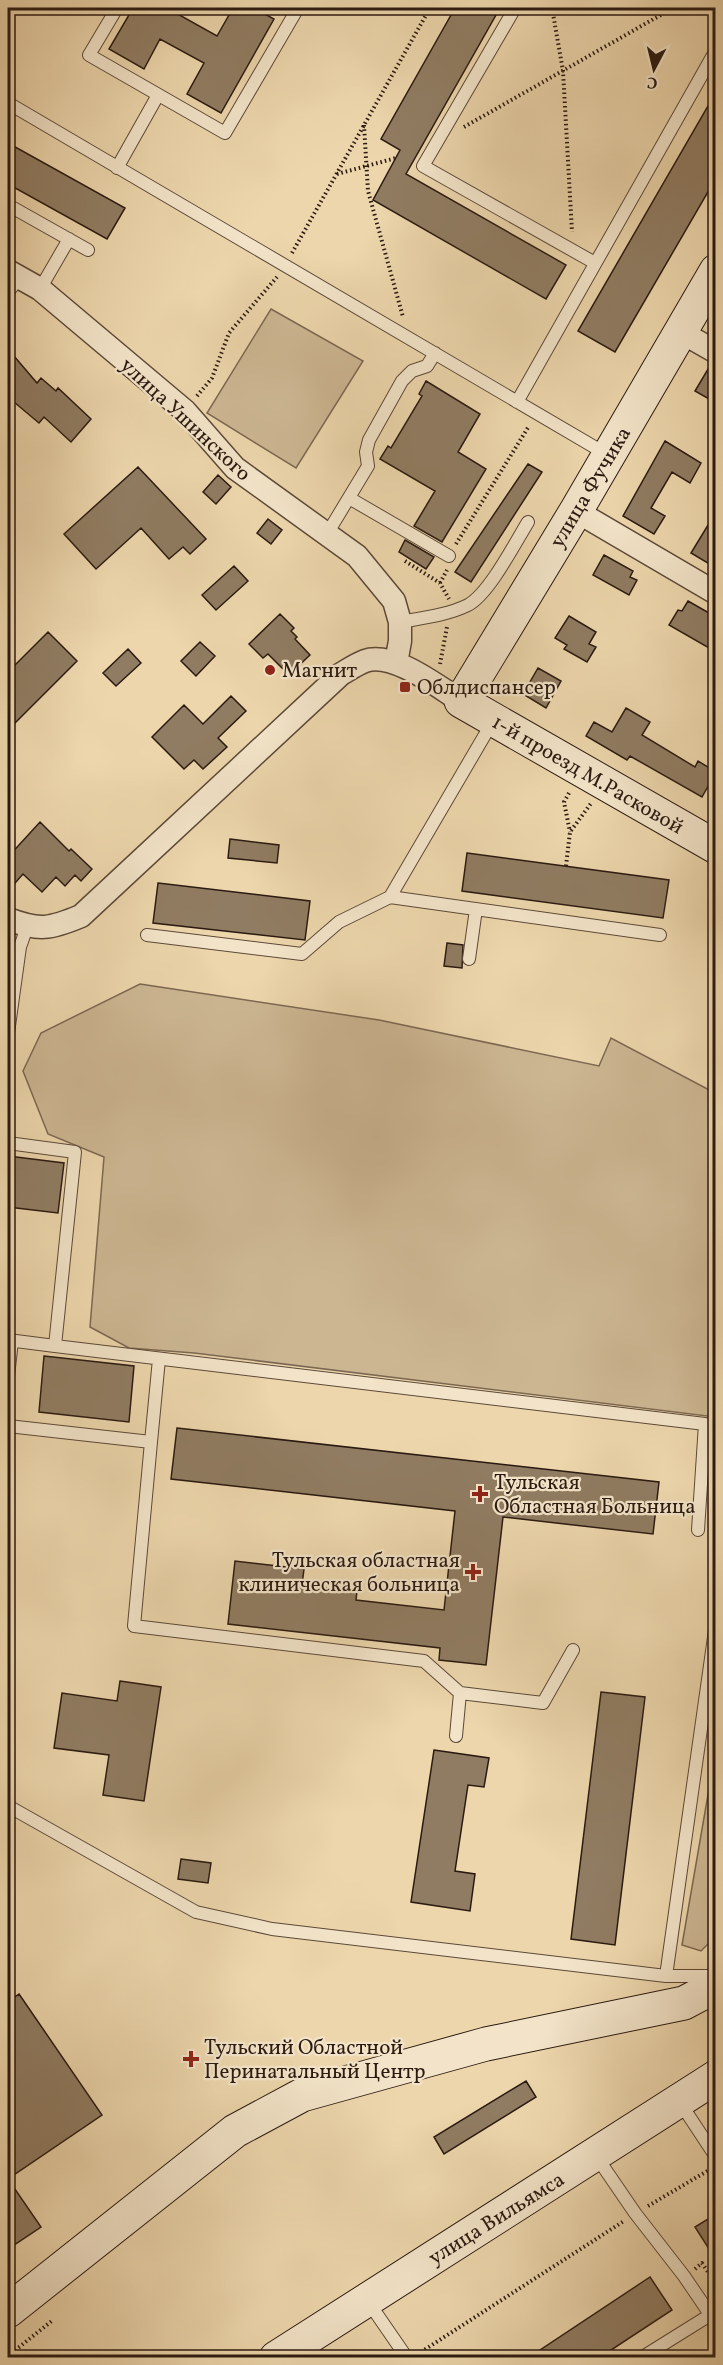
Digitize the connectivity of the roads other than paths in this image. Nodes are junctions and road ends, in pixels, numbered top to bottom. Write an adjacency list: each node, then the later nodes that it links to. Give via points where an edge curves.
1 (117, 8): 5 (lane, via 89,55)
2 (286, 8): 5 (lane, via 295,13 225,133)
3 (515, 8): 11 (lane, via 423,166)
4 (716, 50): 11 (lane)
5 (158, 95): 7 (lane)
6 (8, 103): 7 (lane)
7 (117, 168): 17 (lane)
8 (8, 205): 9 (lane)
9 (69, 239): 10 (lane); 14 (lane)
10 (88, 250)
11 (595, 263): 18 (lane)
12 (716, 271): 15 (street, улица Фучика)
13 (11, 280): 14 (street, улица Ушинского)
14 (40, 289): 23 (street, улица Ушинского, via 185,411 234,468)
15 (681, 332): 16 (street); 19 (street, улица Фучика)
16 (716, 352)
17 (435, 353): 18 (lane); 20 (lane, via 427,366 412,371 402,381 369,440 368,466)
18 (518, 402): 19 (lane)
19 (609, 456): 21 (street, улица Фучика)
20 (349, 498): 23 (lane); 24 (lane)
21 (576, 511): 25 (street); 28 (street, улица Фучика)
22 (528, 522): 26 (lane, via 482,595 450,611)
23 (327, 534): 26 (street, улица Ушинского, via 357,556 394,601)
24 (449, 556)
25 (716, 592)
26 (400, 622): 27 (street, улица Ушинского)
27 (396, 663): 28 (street); 33 (street, via 376,658 340,674 81,916 53,927)
28 (461, 701): 29 (street, 1-й проезд М.Расковой)
29 (494, 720): 30 (street, 1-й проезд М.Расковой); 31 (lane)
30 (716, 847)
31 (390, 897): 32 (lane); 34 (lane, via 339,922 302,954)
32 (476, 909): 35 (lane); 36 (lane)
33 (14, 924): 37 (lane, via 20,947)
34 (147, 935)
35 (660, 935)
36 (469, 959)
37 (10, 992): 38 (lane)
38 (8, 1033)
39 (8, 1143): 41 (lane, via 75,1152)
40 (10, 1341): 41 (lane); 43 (lane)
41 (55, 1346): 42 (lane)
42 (159, 1359): 45 (lane); 46 (lane, via 705,1424)
43 (8, 1376)
44 (8, 1426): 45 (lane)
45 (151, 1442): 49 (lane, via 134,1626 424,1661)
46 (698, 1530)
47 (716, 1623): 52 (lane)
48 (573, 1650): 49 (lane, via 543,1703)
49 (460, 1693): 50 (lane)
50 (456, 1736)
51 (8, 1806): 52 (lane, via 196,1912 272,1929)
52 (666, 1976): 53 (lane)
53 (716, 1976)
54 (716, 1986): 60 (street, via 684,2003 486,2044 302,2095 234,2131)
55 (716, 2077): 56 (street, улица Вильямса)
56 (678, 2100): 57 (street, улица Вильямса); 58 (lane)
57 (596, 2155): 59 (street, улица Вильямса); 61 (lane)
58 (716, 2157)
59 (367, 2299): 62 (street, улица Вильямса); 63 (lane)
60 (8, 2312)
61 (713, 2319): 64 (lane)
62 (276, 2358)
63 (407, 2358)
64 (641, 2358)

